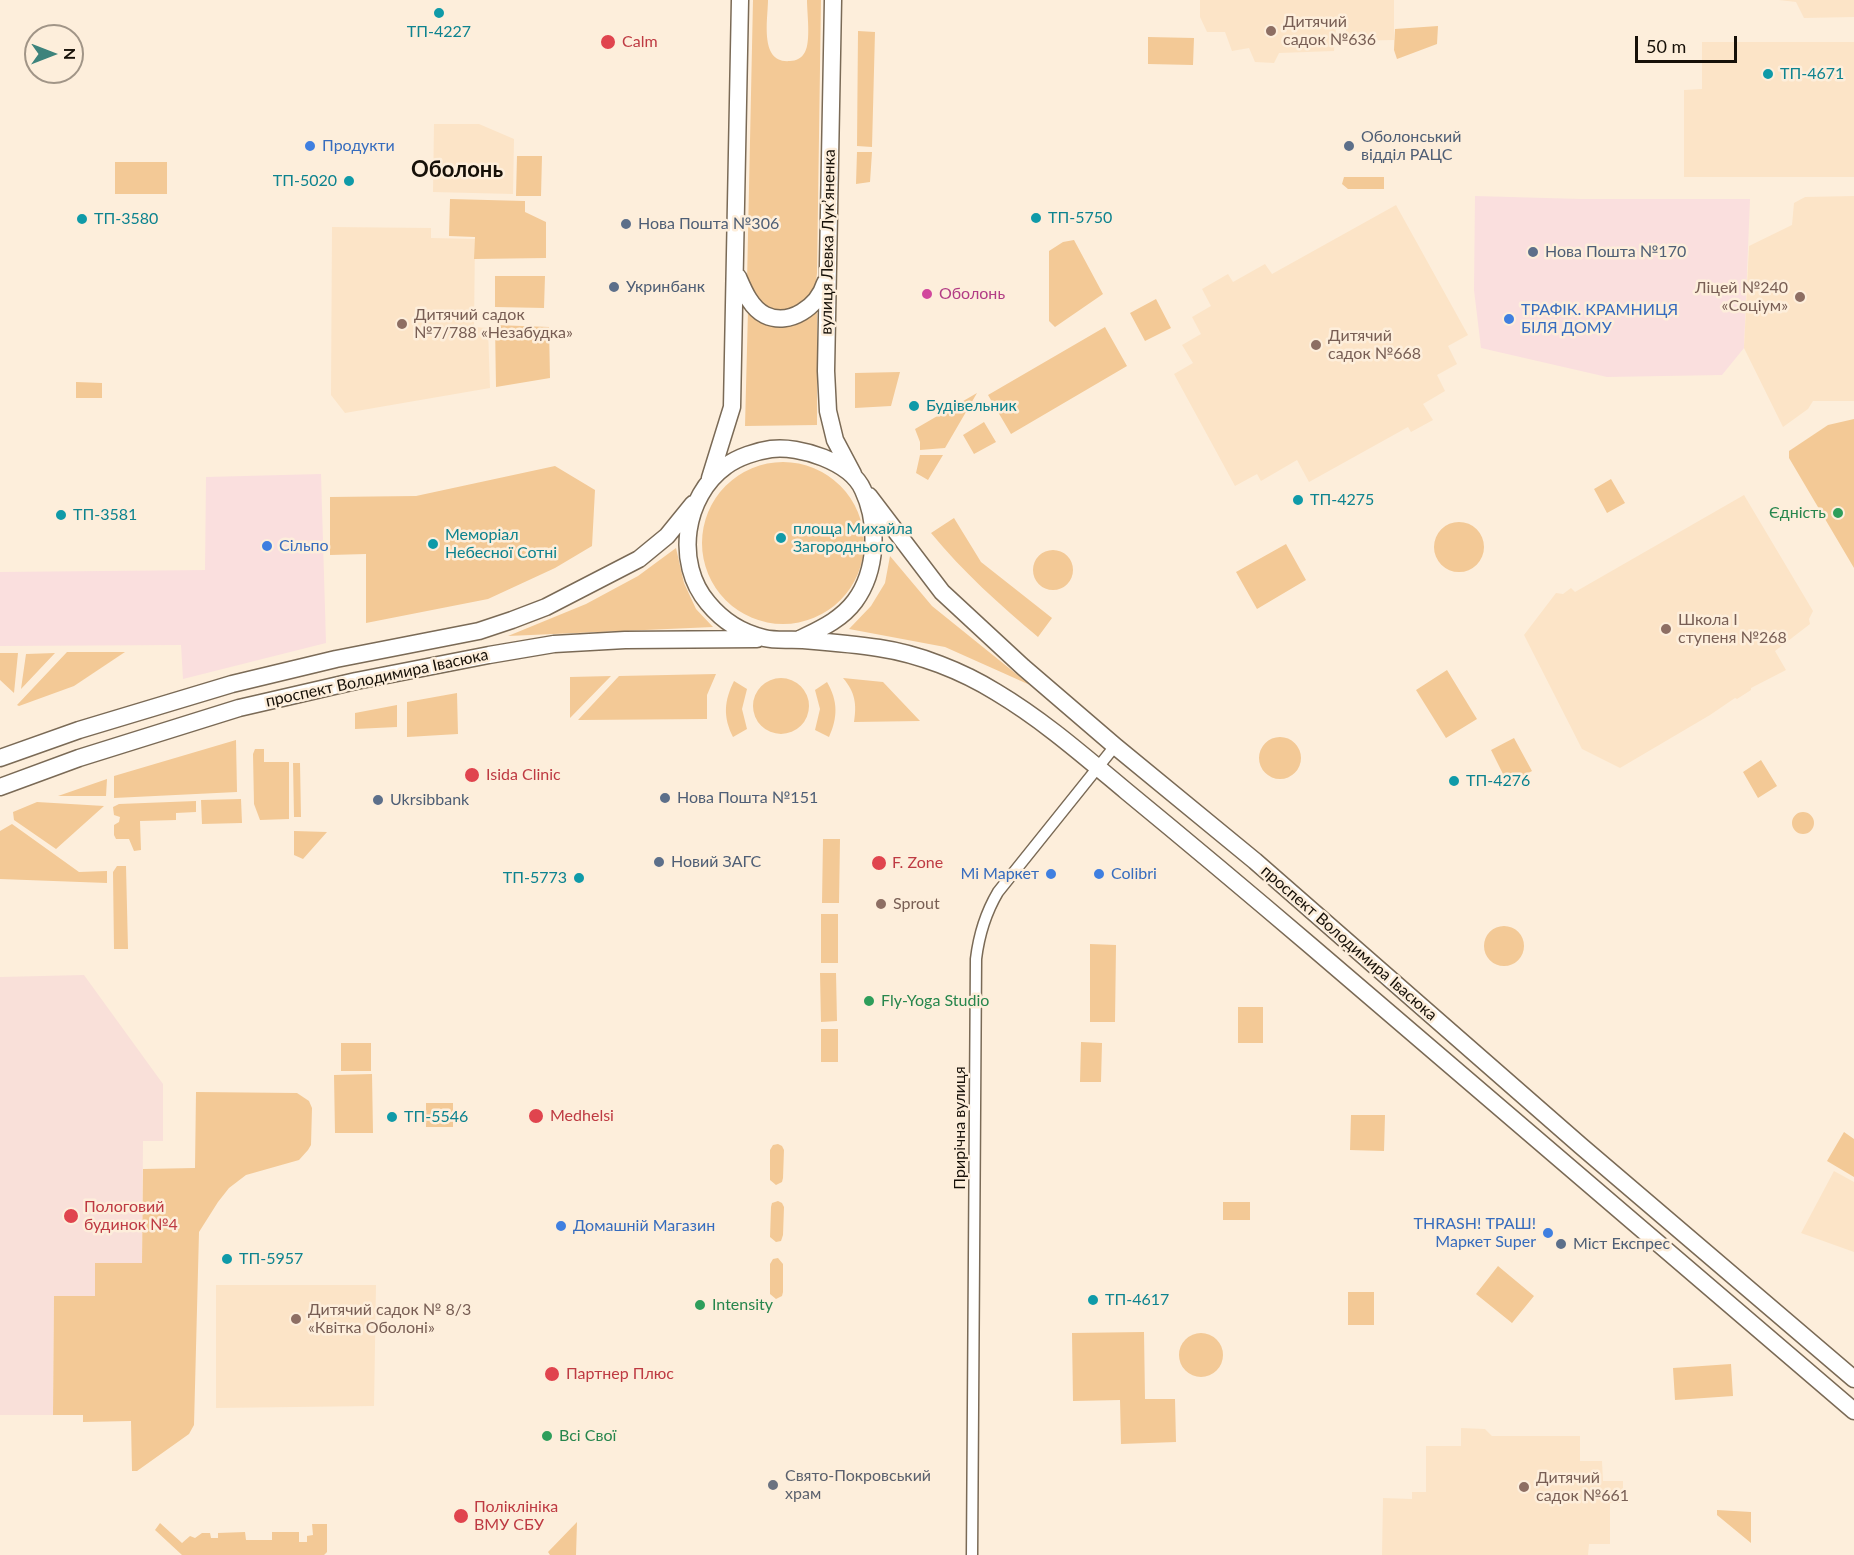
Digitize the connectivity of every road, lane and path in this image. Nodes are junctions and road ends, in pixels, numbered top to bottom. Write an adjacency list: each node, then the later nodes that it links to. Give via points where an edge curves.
1 (740, 0): 3 (main road)
2 (833, 0): 4 (main road, вулиця Левка Лукʼяненка)
3 (735, 271): 4 (main road, via 753,305 775,318 799,314 815,302); 5 (main road, via 732,407)
4 (828, 273): 6 (main road, вулиця Левка Лукʼяненка, via 828,411 835,440)
5 (708, 483): 6 (main road, via 728,464 773,448 800,450 829,460); 7 (main road)
6 (859, 484): 9 (main road, via 872,520 868,577 854,603 840,616); 10 (main road, проспект Володимира Івасюка, via 942,592)
7 (698, 498): 8 (main road, via 687,548 691,572 704,598 723,620); 11 (main road, проспект Володимира Івасюка, via 667,536 639,559 546,607 512,620 479,631 223,686)
8 (767, 639): 9 (main road); 13 (main road, проспект Володимира Івасюка, via 554,644 489,655 239,708)
9 (800, 639): 12 (main road, проспект Володимира Івасюка, via 884,649 936,663 1023,708)
10 (1114, 746): 12 (street, Прирічна вулиця); 14 (main road, проспект Володимира Івасюка, via 1255,861)
11 (0, 758)
12 (1098, 767): 15 (main road, проспект Володимира Івасюка); 16 (street, Прирічна вулиця, via 998,892 978,938)
13 (0, 787)
14 (1854, 1379)
15 (1854, 1411)
16 (972, 1555)

